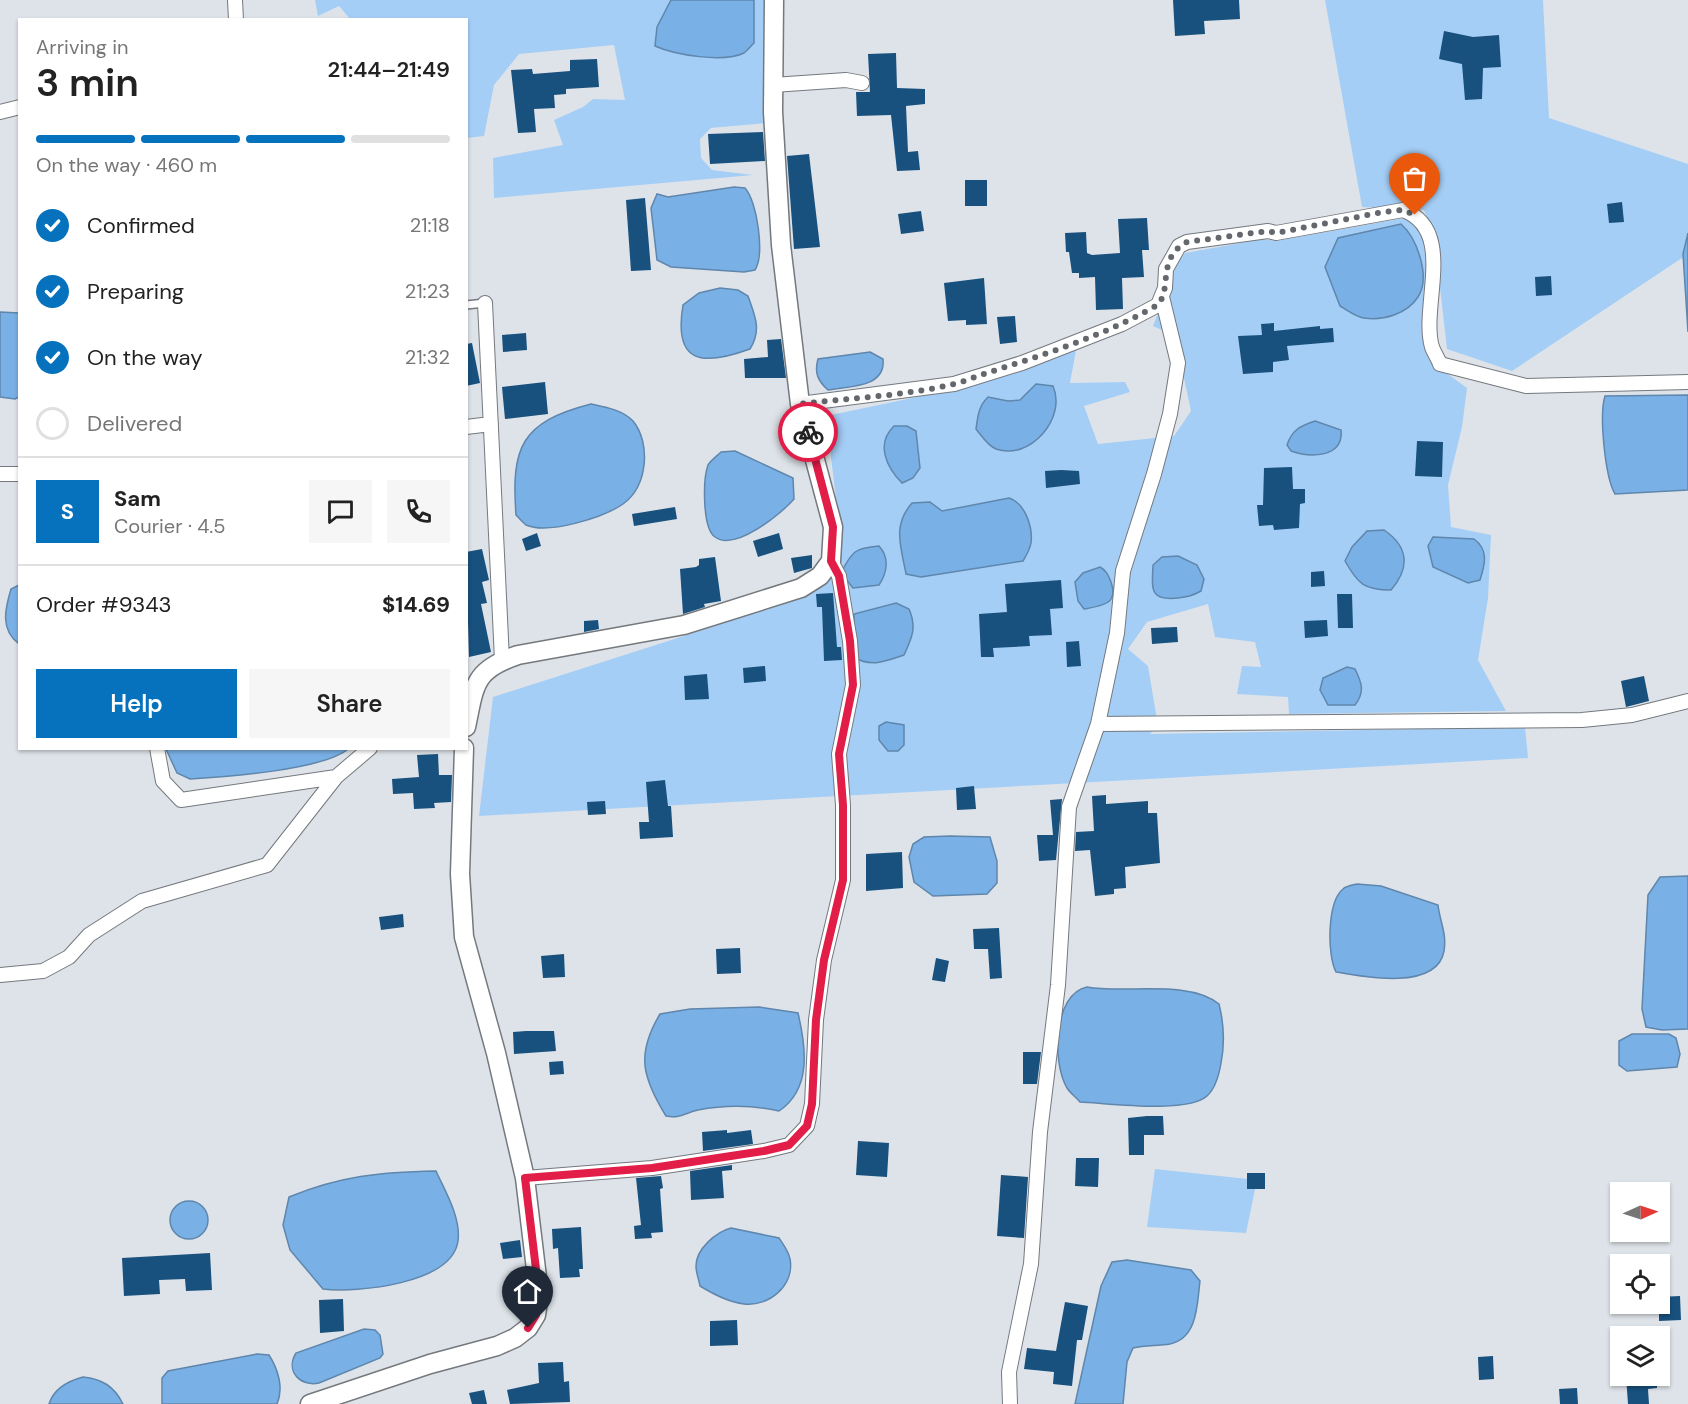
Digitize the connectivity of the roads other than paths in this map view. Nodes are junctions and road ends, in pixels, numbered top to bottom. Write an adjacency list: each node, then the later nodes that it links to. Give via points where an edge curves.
1 (235, 0): 3 (street)
2 (774, 0): 5 (street)
3 (236, 18)
4 (862, 83): 5 (street, via 846,80)
5 (773, 85): 12 (street, via 780,237)
6 (18, 108): 7 (street)
7 (0, 112)
8 (1162, 297): 11 (street, via 1172,254 1187,242 1276,233 1403,210 1415,215 1426,229 1432,250 1432,346 1440,364 1526,386); 12 (street, via 1158,305 1122,324 1022,363 954,384); 22 (street, via 1178,363 1170,414 1123,571 1117,633)
9 (485, 303): 10 (lane); 13 (street)
10 (468, 305)
11 (1688, 382)
12 (800, 404): 17 (street, via 833,527)
13 (491, 424): 14 (street); 18 (street)
14 (468, 427)
15 (0, 474): 16 (street)
16 (18, 474)
17 (831, 561): 18 (street, via 820,576 801,588 684,625 518,655); 28 (street, via 839,576 853,685 839,754 843,880 824,960 807,1126 789,1145 764,1151 652,1168)
18 (495, 664): 19 (street); 21 (street, via 474,686)
19 (468, 681)
20 (1688, 701): 22 (street, via 1632,715 1582,720)
21 (468, 717)
22 (1098, 724): 30 (street, via 1069,807 1058,985 1040,1132 1031,1264 1009,1372)
23 (157, 750): 26 (street, via 164,781 181,800)
24 (368, 750): 26 (street)
25 (464, 750): 28 (street, via 460,874 464,937)
26 (336, 777): 27 (street, via 267,865 142,901 89,935 69,957 43,971)
27 (0, 975)
28 (525, 1178): 29 (street, via 539,1294 536,1315 528,1328 497,1346)
29 (310, 1404)
30 (1010, 1404)

